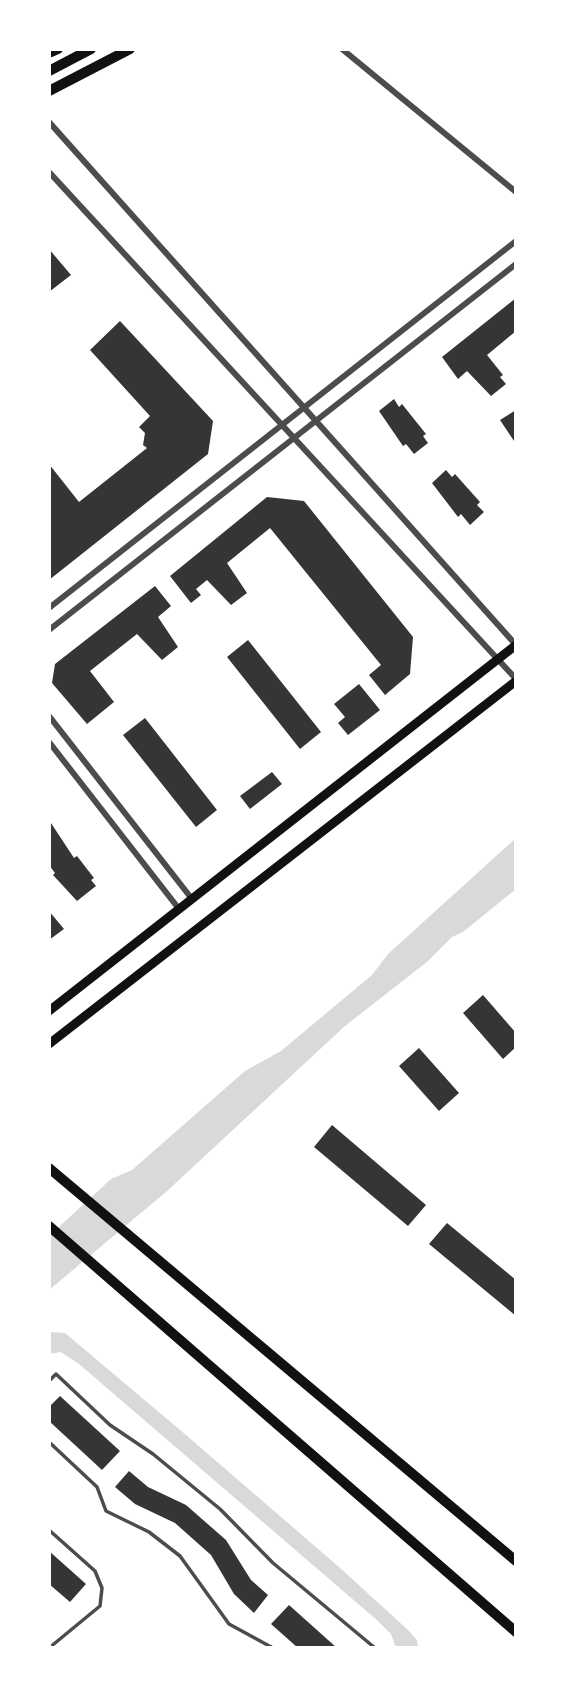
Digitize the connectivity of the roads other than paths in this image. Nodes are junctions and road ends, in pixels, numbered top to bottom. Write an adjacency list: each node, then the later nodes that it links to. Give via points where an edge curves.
1 (58, 49): 5 (main road)
2 (92, 49): 6 (main road)
3 (130, 49): 7 (main road)
4 (342, 49): 10 (street)
5 (49, 54)
6 (49, 71)
7 (49, 91)
8 (49, 122): 13 (street)
9 (49, 172): 15 (street)
10 (516, 192)
11 (516, 242): 13 (street)
12 (516, 264): 14 (street)
13 (303, 407): 14 (street); 15 (street)
14 (316, 421): 16 (street); 19 (street)
15 (280, 426): 16 (street); 17 (street)
16 (293, 439): 18 (street); 20 (street)
17 (49, 608)
18 (49, 630)
19 (516, 645): 20 (main road)
20 (498, 659): 21 (street); 24 (main road)
21 (516, 680): 27 (main road)
22 (49, 716): 24 (street)
23 (49, 742): 25 (street)
24 (192, 899): 25 (main road)
25 (179, 909): 26 (main road)
26 (49, 1011)
27 (49, 1044)
28 (49, 1167): 33 (main road)
29 (50, 1227): 34 (main road)
30 (49, 1381): 38 (lane, via 56,1374 110,1425 220,1509 273,1563)
31 (49, 1442): 37 (lane, via 97,1487 106,1511 149,1532 180,1556 229,1624)
32 (49, 1530): 36 (lane, via 95,1571 102,1588 100,1606)
33 (516, 1561)
34 (516, 1632)
35 (49, 1640): 36 (lane)
36 (51, 1646)
37 (273, 1648)
38 (375, 1648)

